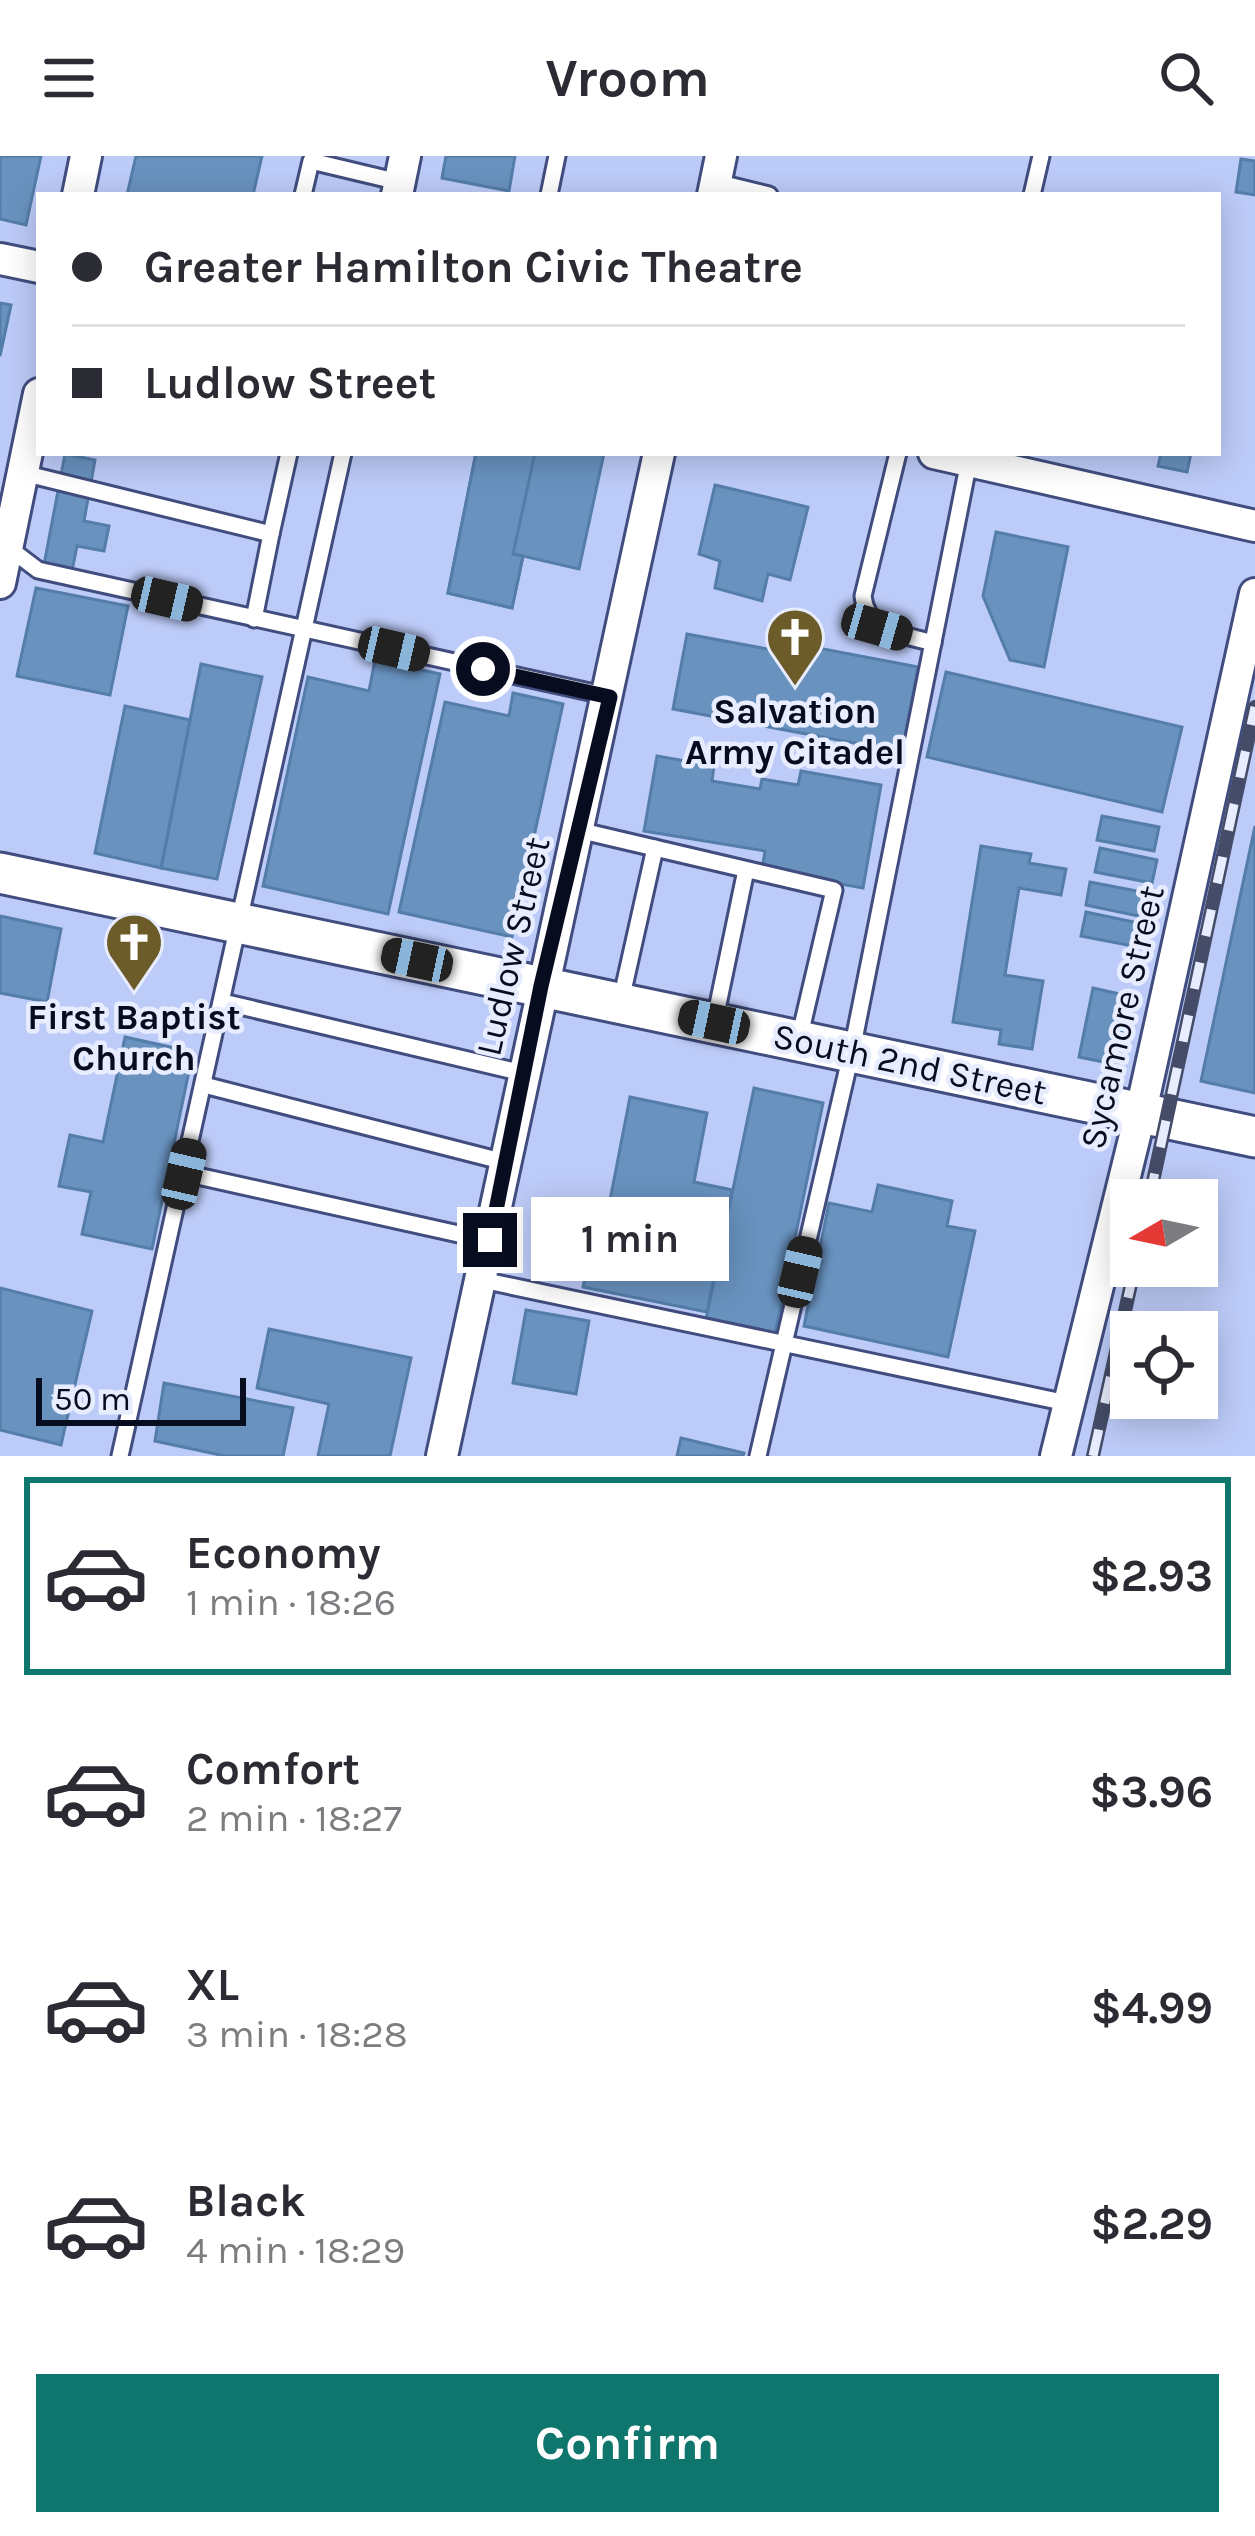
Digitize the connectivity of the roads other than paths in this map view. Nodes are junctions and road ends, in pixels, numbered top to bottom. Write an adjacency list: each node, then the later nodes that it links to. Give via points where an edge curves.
1 (86, 156): 6 (street)
2 (557, 156): 8 (lane)
3 (1041, 156): 10 (lane)
4 (400, 178): 7 (lane, via 311,161)
5 (717, 178): 9 (lane)
6 (79, 192)
7 (304, 192)
8 (550, 192)
9 (761, 192)
10 (1033, 192)
11 (0, 259): 12 (street)
12 (36, 266)
13 (36, 413): 19 (street)
14 (288, 456): 21 (lane)
15 (342, 456): 26 (lane)
16 (658, 456): 28 (street, Ludlow Street)
17 (897, 456): 27 (lane, via 865,614 877,627)
18 (970, 456): 20 (street); 27 (lane)
19 (23, 473): 21 (lane); 22 (street)
20 (1255, 526)
21 (272, 534): 25 (lane)
22 (9, 548): 23 (street); 25 (lane, via 38,570)
23 (0, 584)
24 (1255, 594): 42 (street, Sycamore Street)
25 (254, 619): 26 (lane)
26 (305, 630): 28 (lane); 33 (lane)
27 (933, 643): 39 (lane)
28 (610, 697): 29 (street, Ludlow Street)
29 (578, 830): 30 (lane); 34 (street, Ludlow Street)
30 (655, 848): 31 (lane); 36 (lane)
31 (746, 870): 37 (lane); 38 (lane, via 834,890)
32 (0, 873): 33 (street, South 2nd Street)
33 (241, 923): 34 (street, South 2nd Street); 35 (lane)
34 (541, 986): 36 (street, South 2nd Street); 40 (street, Ludlow Street)
35 (223, 1002): 40 (lane); 41 (lane)
36 (620, 1003): 37 (street, South 2nd Street)
37 (714, 1022): 38 (street, South 2nd Street)
38 (799, 1039): 39 (street, South 2nd Street)
39 (853, 1050): 42 (street, South 2nd Street); 48 (lane)
40 (523, 1073): 44 (street, Ludlow Street)
41 (204, 1085): 44 (lane); 45 (lane)
42 (1141, 1112): 43 (street, South 2nd Street); 49 (street, Sycamore Street)
43 (1255, 1137)
44 (506, 1162): 46 (street, Ludlow Street)
45 (184, 1174): 46 (lane); 50 (lane)
46 (490, 1240): 47 (street, Ludlow Street)
47 (482, 1280): 48 (lane); 51 (street, Ludlow Street)
48 (783, 1344): 49 (lane); 52 (lane)
49 (1066, 1403): 53 (street, Sycamore Street)
50 (120, 1456)
51 (442, 1456)
52 (758, 1456)
53 (1056, 1456)

